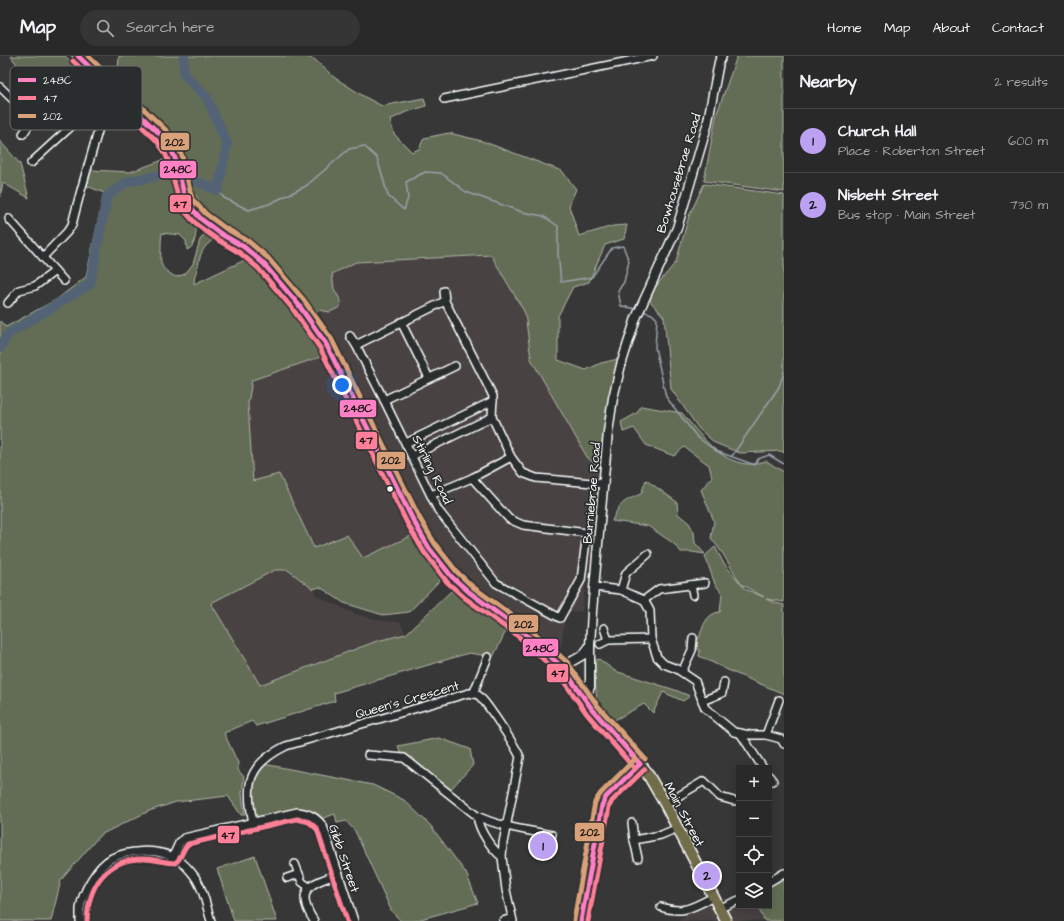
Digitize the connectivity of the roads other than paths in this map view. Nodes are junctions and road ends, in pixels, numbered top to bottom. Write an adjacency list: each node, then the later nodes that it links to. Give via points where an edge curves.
1 (78, 56): 4 (main road, Main Street)
2 (653, 56): 7 (street)
3 (722, 56): 19 (street, Bowhousebrae Road, via 706,126 677,228)
4 (89, 66)
5 (0, 87): 6 (street)
6 (10, 96)
7 (444, 99)
8 (142, 117): 51 (main road, Main Street, via 170,147 186,202 192,210 263,263 298,304 326,344 413,520 441,564 469,592 523,632)
9 (26, 130): 12 (street)
10 (67, 130): 13 (street)
11 (99, 130): 15 (street, via 72,225)
12 (23, 134)
13 (31, 162)
14 (9, 219): 15 (street)
15 (43, 257): 16 (street)
16 (55, 271): 17 (street); 21 (street, via 35,286 19,290)
17 (64, 281)
18 (444, 291): 20 (street)
19 (646, 294): 34 (street, Burniebrae Road, via 621,365 613,398)
20 (445, 301): 22 (street); 28 (street, via 493,396)
21 (8, 303)
22 (401, 322): 24 (street); 26 (street)
23 (350, 336): 24 (street, Stirling Road)
24 (356, 345): 27 (street, Stirling Road)
25 (455, 366): 26 (street)
26 (429, 378): 27 (street)
27 (384, 400): 30 (street, Stirling Road)
28 (493, 401): 29 (street); 30 (street)
29 (492, 417): 31 (street); 32 (street)
30 (406, 443): 31 (street, Stirling Road)
31 (412, 456): 35 (street, Stirling Road)
32 (510, 457): 33 (street); 34 (street, via 523,473 536,478)
33 (472, 478): 35 (street); 35 (street, Stirling Road, via 509,519 523,525 587,533 581,580 560,618 496,583 438,510)
34 (604, 484): 39 (street, Burniebrae Road)
35 (432, 495)
36 (648, 554): 40 (street, via 626,573)
37 (705, 583): 38 (street)
38 (690, 585): 41 (street); 42 (street, via 659,589)
39 (594, 587): 40 (street); 48 (street, Burniebrae Road)
40 (621, 590): 42 (street)
41 (693, 595)
42 (644, 600): 45 (street, via 650,611)
43 (604, 628): 46 (street)
44 (693, 638): 52 (street, via 695,651)
45 (651, 639): 46 (street); 52 (street, via 657,657 664,664)
46 (608, 640): 47 (street)
47 (600, 644)
48 (590, 646): 50 (street, via 587,652); 53 (street, Burniebrae Road)
49 (488, 658): 55 (street)
50 (573, 660): 51 (street); 53 (street, via 584,665)
51 (562, 667): 56 (main road, Main Street)
52 (682, 672): 58 (street, via 695,681)
53 (590, 675): 56 (street, Burniebrae Road, via 590,687)
54 (724, 682): 58 (street, via 722,693)
55 (473, 694): 68 (street, Queen's Crescent, via 469,693 275,751 258,765 251,778 249,786); 70 (street, Queen's Crescent, via 481,699 496,718 520,757)
56 (585, 699): 63 (main road, Main Street)
57 (779, 700): 60 (street)
58 (702, 701): 59 (street, via 705,708 734,732)
59 (740, 733): 60 (street); 64 (street)
60 (766, 734): 61 (street, via 781,739)
61 (784, 744)
62 (368, 755): 67 (street, via 404,758)
63 (640, 764): 66 (main road, Main Street); 94 (street, via 606,797 602,805)
64 (761, 765)
65 (734, 801): 66 (street, via 720,797 704,781)
66 (666, 804): 71 (main road, Main Street)
67 (477, 816): 70 (street); 75 (street, via 486,839)
68 (253, 822): 74 (street, Gibb Street, via 184,838 178,843); 80 (street, Gibb Street, via 297,812 315,817 323,826)
69 (632, 822): 73 (street)
70 (507, 826): 72 (street); 75 (street, Queen's Crescent)
71 (678, 828): 73 (street, via 661,835); 84 (main road, Main Street)
72 (552, 835)
73 (634, 840): 76 (street)
74 (172, 856): 89 (street, via 146,851 130,852 111,859 98,869 86,890 80,908); 90 (street, via 192,873 199,884)
75 (502, 857): 88 (street, Queen's Crescent)
76 (638, 858)
77 (295, 864): 79 (street)
78 (784, 873): 82 (street)
79 (299, 874): 81 (street); 83 (street, via 302,882)
80 (339, 874): 83 (street); 92 (street, Gibb Street)
81 (287, 878)
82 (772, 880)
83 (308, 887): 91 (street, via 305,904)
84 (714, 897): 86 (street, via 682,911); 87 (main road, Main Street)
85 (736, 901): 87 (street)
86 (661, 907)
87 (720, 908): 95 (main road, Main Street)
88 (512, 920): 93 (street)
89 (80, 921)
90 (211, 921)
91 (314, 921)
92 (354, 921)
93 (503, 921)
94 (581, 921)
95 (726, 921)

